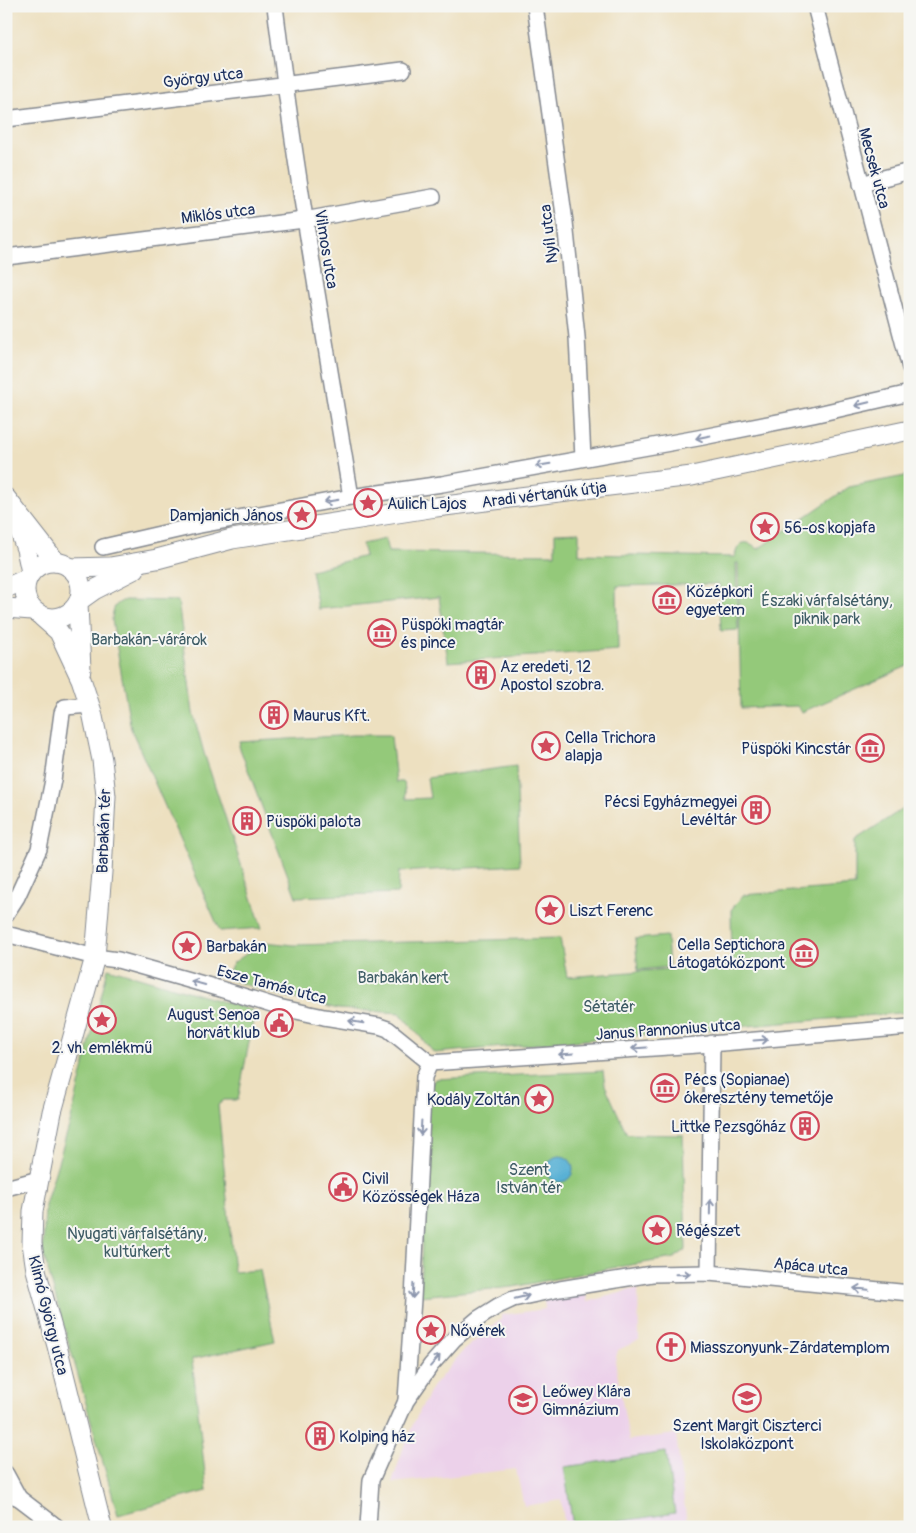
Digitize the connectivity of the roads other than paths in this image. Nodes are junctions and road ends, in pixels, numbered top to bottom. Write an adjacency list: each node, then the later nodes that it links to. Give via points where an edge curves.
1 (275, 6): 5 (street, Vilmos utca)
2 (535, 6): 15 (street, Nyíl utca, via 576,327)
3 (814, 6): 8 (street, Mecsek utca)
4 (403, 70): 5 (street, György utca)
5 (284, 85): 6 (street, György utca); 10 (street, Vilmos utca)
6 (6, 119)
7 (910, 171): 8 (street)
8 (861, 184): 12 (street, Mecsek utca)
9 (433, 197): 10 (street, Miklós utca)
10 (304, 220): 11 (street, Miklós utca); 16 (street, Vilmos utca)
11 (6, 258)
12 (910, 368)
13 (910, 393): 15 (street, Aradi vértanúk útja, one-way to 15, via 718,434)
14 (910, 430): 20 (street, Aradi vértanúk útja, via 692,476 436,507 232,539)
15 (583, 458): 16 (street, Aradi vértanúk útja, one-way to 16)
16 (351, 497): 18 (street, Aradi vértanúk útja, one-way to 18)
17 (8, 502): 22 (street); 23 (street, via 26,549)
18 (195, 526): 19 (street, Aradi vértanúk útja); 20 (street)
19 (103, 547)
20 (178, 552): 21 (street, Aradi vértanúk útja)
21 (156, 559): 22 (street, Aradi vértanúk útja, via 110,567); 25 (street, Aradi vértanúk útja, via 94,590)
22 (63, 565): 23 (street, via 46,562); 25 (street, via 77,574 82,591)
23 (29, 575): 24 (street); 27 (street, via 24,587 25,595 27,603)
24 (6, 588)
25 (79, 602): 27 (street, via 66,616 50,619); 28 (street, Barbakán tér)
26 (6, 608): 27 (street)
27 (37, 613): 28 (street, Barbakán tér, via 59,632)
28 (81, 679): 29 (street, Barbakán tér)
29 (90, 705): 30 (street, via 64,707 39,849); 32 (street, Barbakán tér, via 106,796)
30 (6, 914)
31 (6, 934): 32 (street, Esze Tamás utca)
32 (95, 958): 35 (street, Esze Tamás utca, one-way to 32, via 388,1029 379,1026 278,1007 118,960); 36 (street, Klimó György utca, via 52,1112)
33 (910, 1027): 34 (street, Janus Pannonius utca, one-way to 33)
34 (712, 1043): 35 (street, Janus Pannonius utca, one-way to 35); 38 (street, one-way to 34)
35 (430, 1063): 40 (street, one-way to 40, via 424,1077)
36 (39, 1179): 37 (street); 44 (street, Klimó György utca, via 33,1211 32,1243 36,1270)
37 (6, 1188)
38 (709, 1273): 39 (street, Apáca utca, one-way to 38); 40 (street, one-way to 38, via 454,1339 498,1306 560,1289 652,1274)
39 (910, 1293)
40 (406, 1401): 45 (street, via 371,1480)
41 (6, 1474): 42 (street)
42 (13, 1496): 43 (street)
43 (57, 1527)
44 (102, 1527)
45 (368, 1527)

